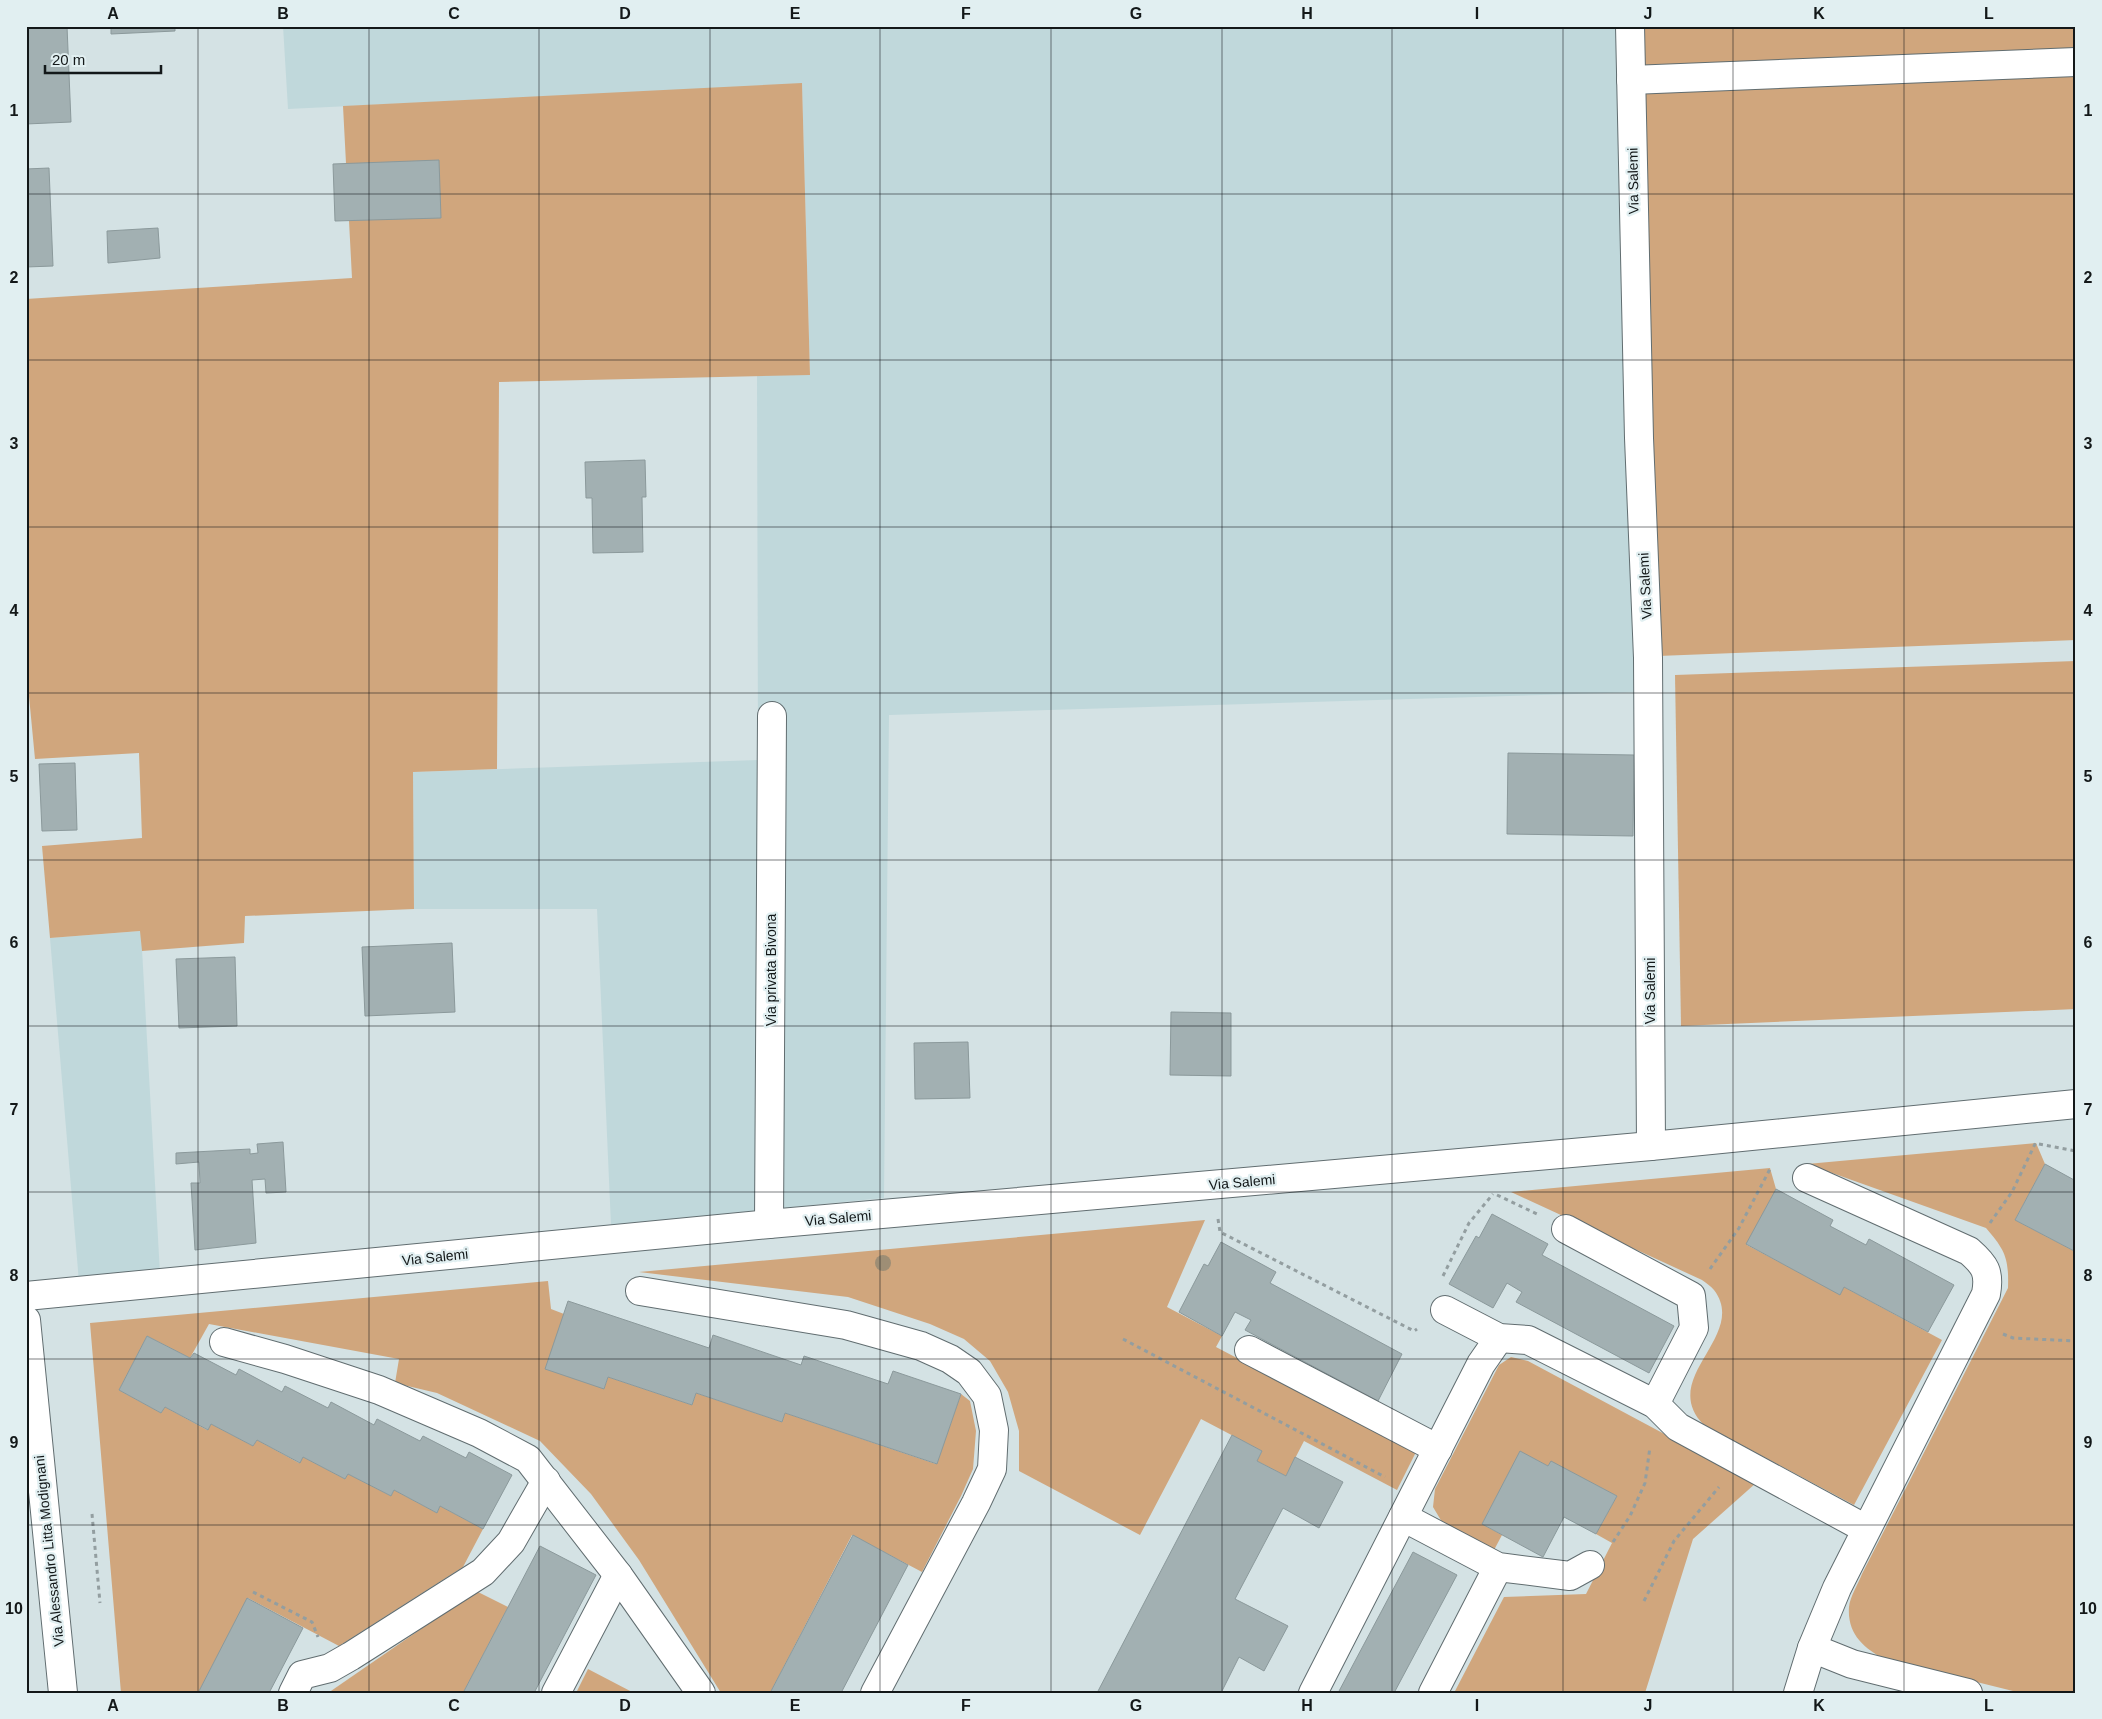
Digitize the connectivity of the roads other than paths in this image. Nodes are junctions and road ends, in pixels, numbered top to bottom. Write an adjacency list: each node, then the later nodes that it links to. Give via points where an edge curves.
1 (1630, 26): 3 (street, Via Salemi)
2 (2076, 62): 3 (street)
3 (1631, 80): 6 (street, Via Salemi, via 1638,438 1648,658)
4 (772, 716): 8 (street, Via privata Bivona)
5 (2076, 1104): 6 (street, Via Salemi)
6 (1651, 1146): 8 (street, Via Salemi)
7 (1807, 1178): 21 (street, via 1969,1251 1984,1264 1989,1280 1986,1294)
8 (770, 1224): 11 (street, Via Salemi)
9 (1566, 1229): 17 (street, via 1691,1296 1694,1328)
10 (640, 1291): 30 (street, via 846,1325 921,1346 969,1372 987,1396 994,1430 992,1469)
11 (26, 1296)
12 (1445, 1310): 14 (street)
13 (26, 1320): 26 (street, Via Alessandro Litta Modignani)
14 (1499, 1338): 17 (street, via 1528,1340); 18 (street, via 1481,1364)
15 (224, 1342): 19 (street, via 379,1390 480,1432 528,1459)
16 (1249, 1350): 18 (street)
17 (1655, 1404): 21 (street, via 1678,1426)
18 (1438, 1449): 20 (street)
19 (546, 1481): 24 (street); 27 (street, via 511,1542 483,1572 330,1668 302,1675)
20 (1403, 1516): 23 (street); 31 (street)
21 (1866, 1529): 25 (street)
22 (1590, 1565): 23 (street, via 1570,1576)
23 (1498, 1568): 32 (street)
24 (618, 1576): 28 (street); 29 (street)
25 (1812, 1648): 33 (street); 34 (street, via 1852,1664)
26 (63, 1693)
27 (293, 1693)
28 (556, 1693)
29 (701, 1693)
30 (875, 1693)
31 (1313, 1693)
32 (1433, 1693)
33 (1798, 1693)
34 (1968, 1693)

